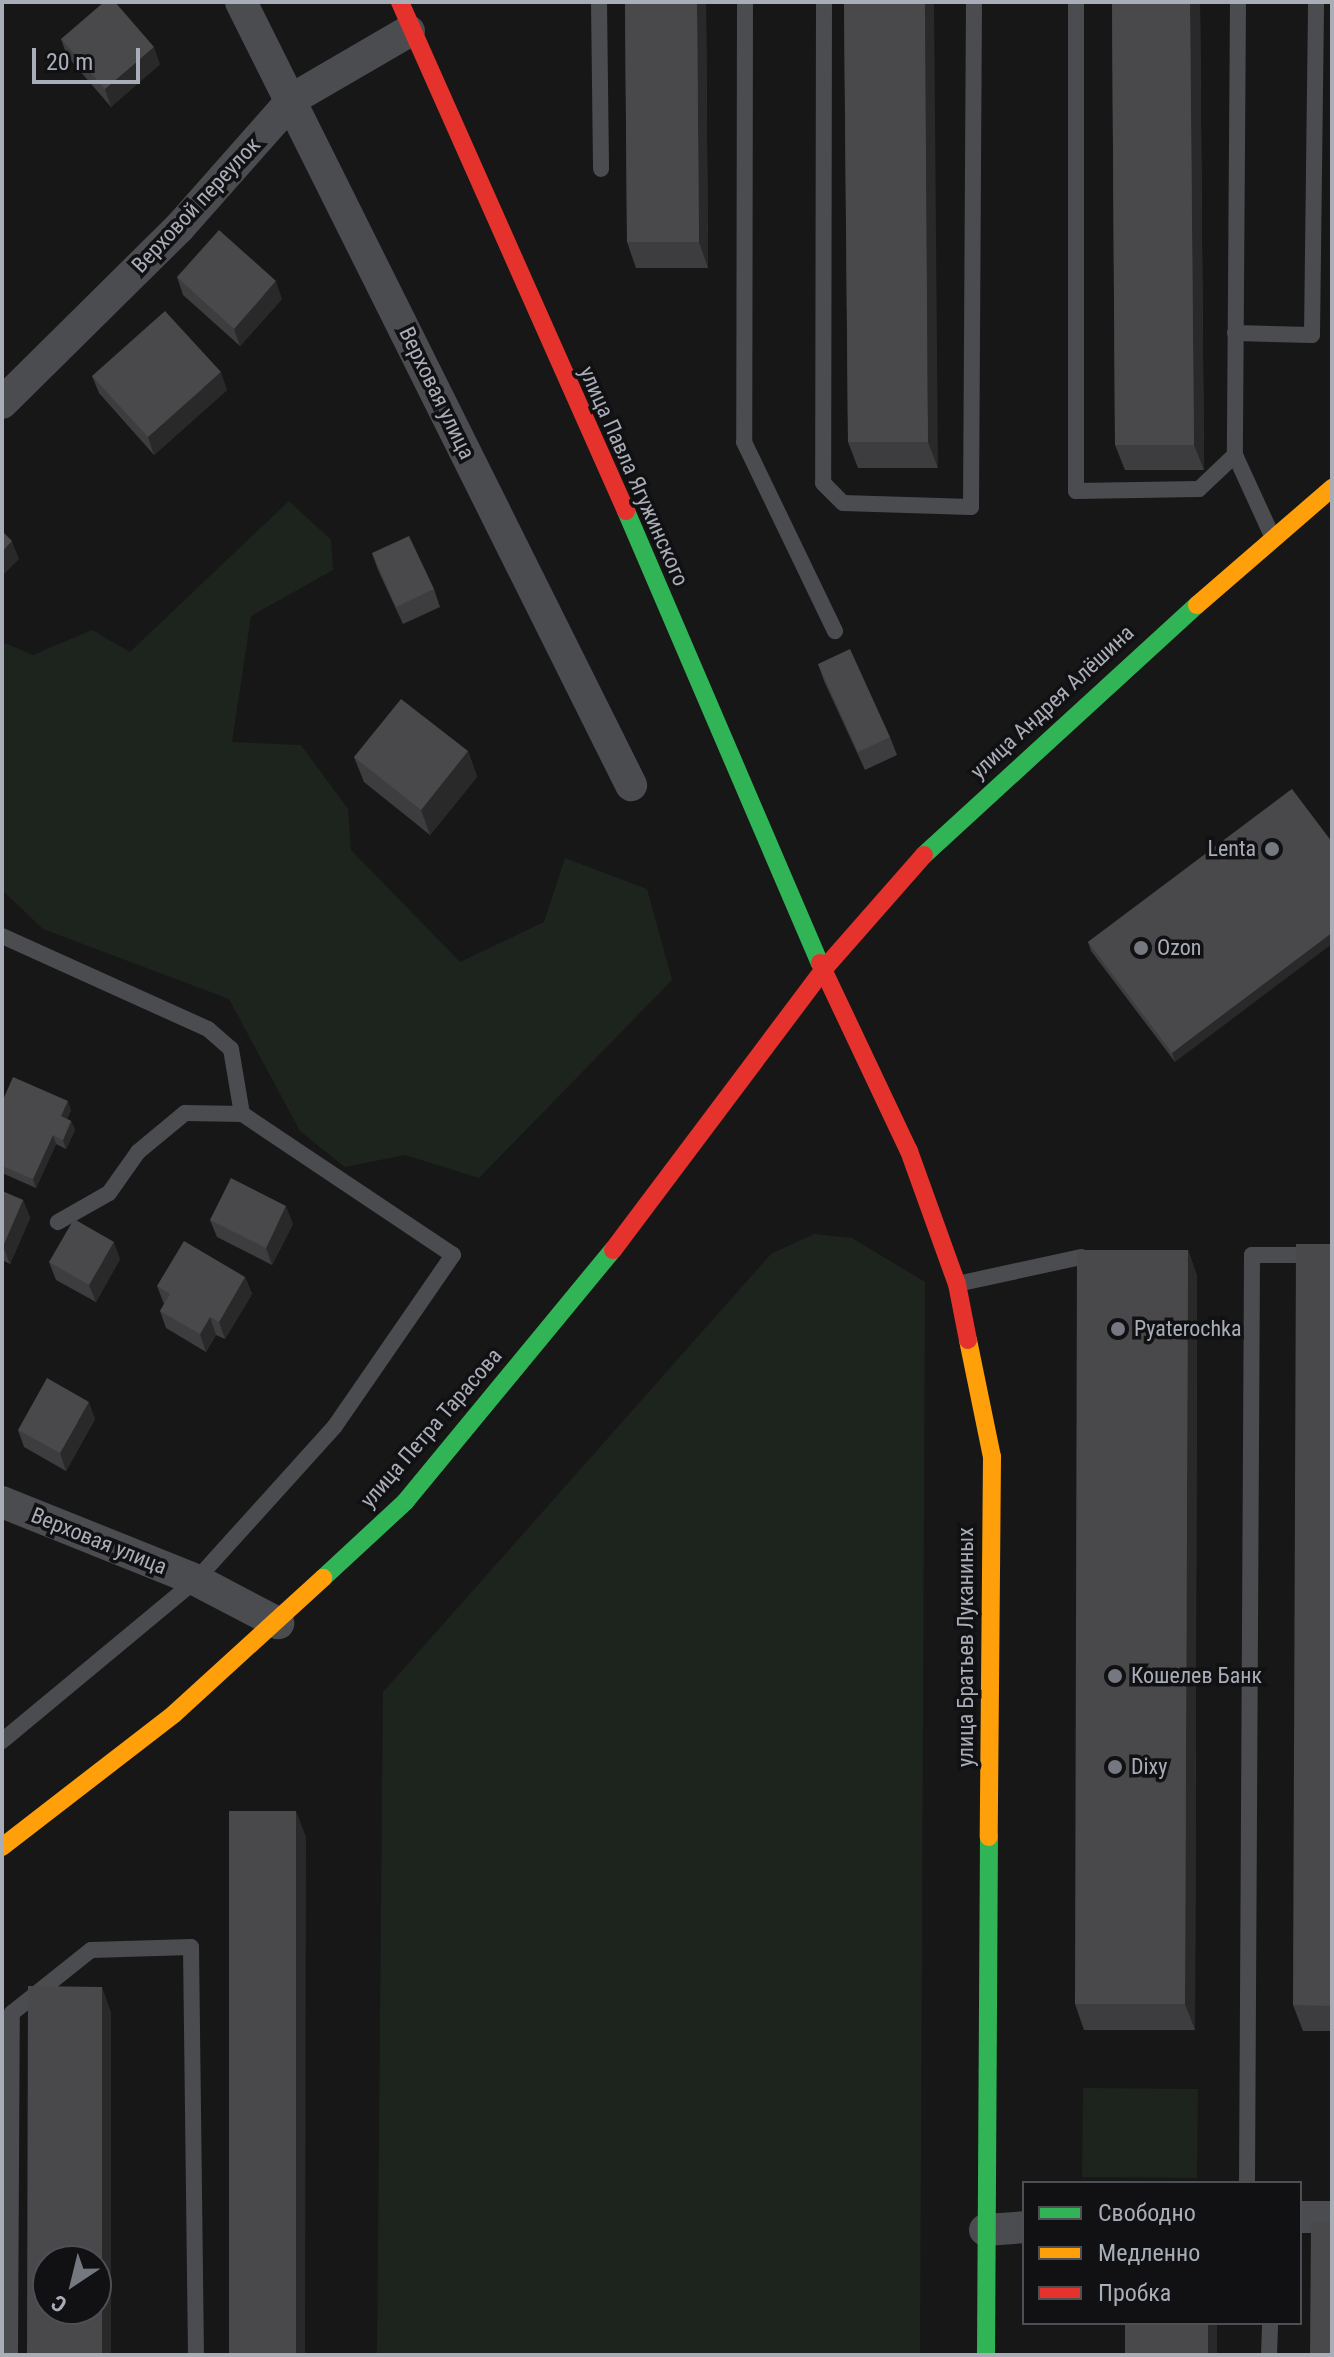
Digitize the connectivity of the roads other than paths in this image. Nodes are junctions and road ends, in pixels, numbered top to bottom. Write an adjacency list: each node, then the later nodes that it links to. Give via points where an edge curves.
1 (241, 2): 10 (street, Верховая улица)
2 (599, 2): 11 (lane)
3 (745, 2): 17 (lane, via 744,442)
4 (824, 2): 5 (lane, via 823,483 843,503 971,507)
5 (974, 2)
6 (1076, 2): 14 (lane, via 1076,491 1199,489)
7 (1238, 2): 12 (lane)
8 (1316, 2): 12 (lane, via 1312,335)
9 (404, 17): 10 (street, Верховой переулок); 20 (street, улица Павла Ягужинского, via 758,807)
10 (294, 98): 13 (street, Верховой переулок, via 179,228); 18 (street, Верховая улица)
11 (601, 169)
12 (1235, 333): 14 (lane)
13 (2, 403)
14 (1235, 455): 16 (lane)
15 (1332, 488): 16 (street, улица Андрея Алёшина)
16 (1273, 537): 20 (street, улица Андрея Алёшина, via 919,859)
17 (835, 631)
18 (631, 785)
19 (2, 936): 21 (lane, via 208,1029 231,1049)
20 (823, 970): 25 (street, улица Братьев Луканиных, via 909,1151); 28 (street, улица Петра Тарасова, via 638,1219 405,1502)
21 (242, 1114): 22 (lane, via 185,1113 138,1152 109,1193); 27 (lane, via 453,1255 335,1426)
22 (58, 1222)
23 (1332, 1255): 31 (lane, via 1252,1255)
24 (1081, 1257): 25 (lane)
25 (957, 1284): 35 (street, улица Братьев Луканиных, via 992,1457)
26 (2, 1502): 27 (street, Верховая улица)
27 (196, 1580): 28 (street, Верховая улица); 29 (lane)
28 (278, 1623): 30 (street, улица Петра Тарасова)
29 (2, 1741)
30 (2, 1847)
31 (1247, 2181)
32 (1302, 2217): 33 (street)
33 (1332, 2217)
34 (1022, 2227): 35 (street)
35 (985, 2230): 39 (street, улица Братьев Луканиных)
36 (1270, 2325): 40 (lane)
37 (10, 2355): 38 (lane, via 12,2013 91,1950 191,1947)
38 (196, 2355)
39 (986, 2355)
40 (1269, 2355)

